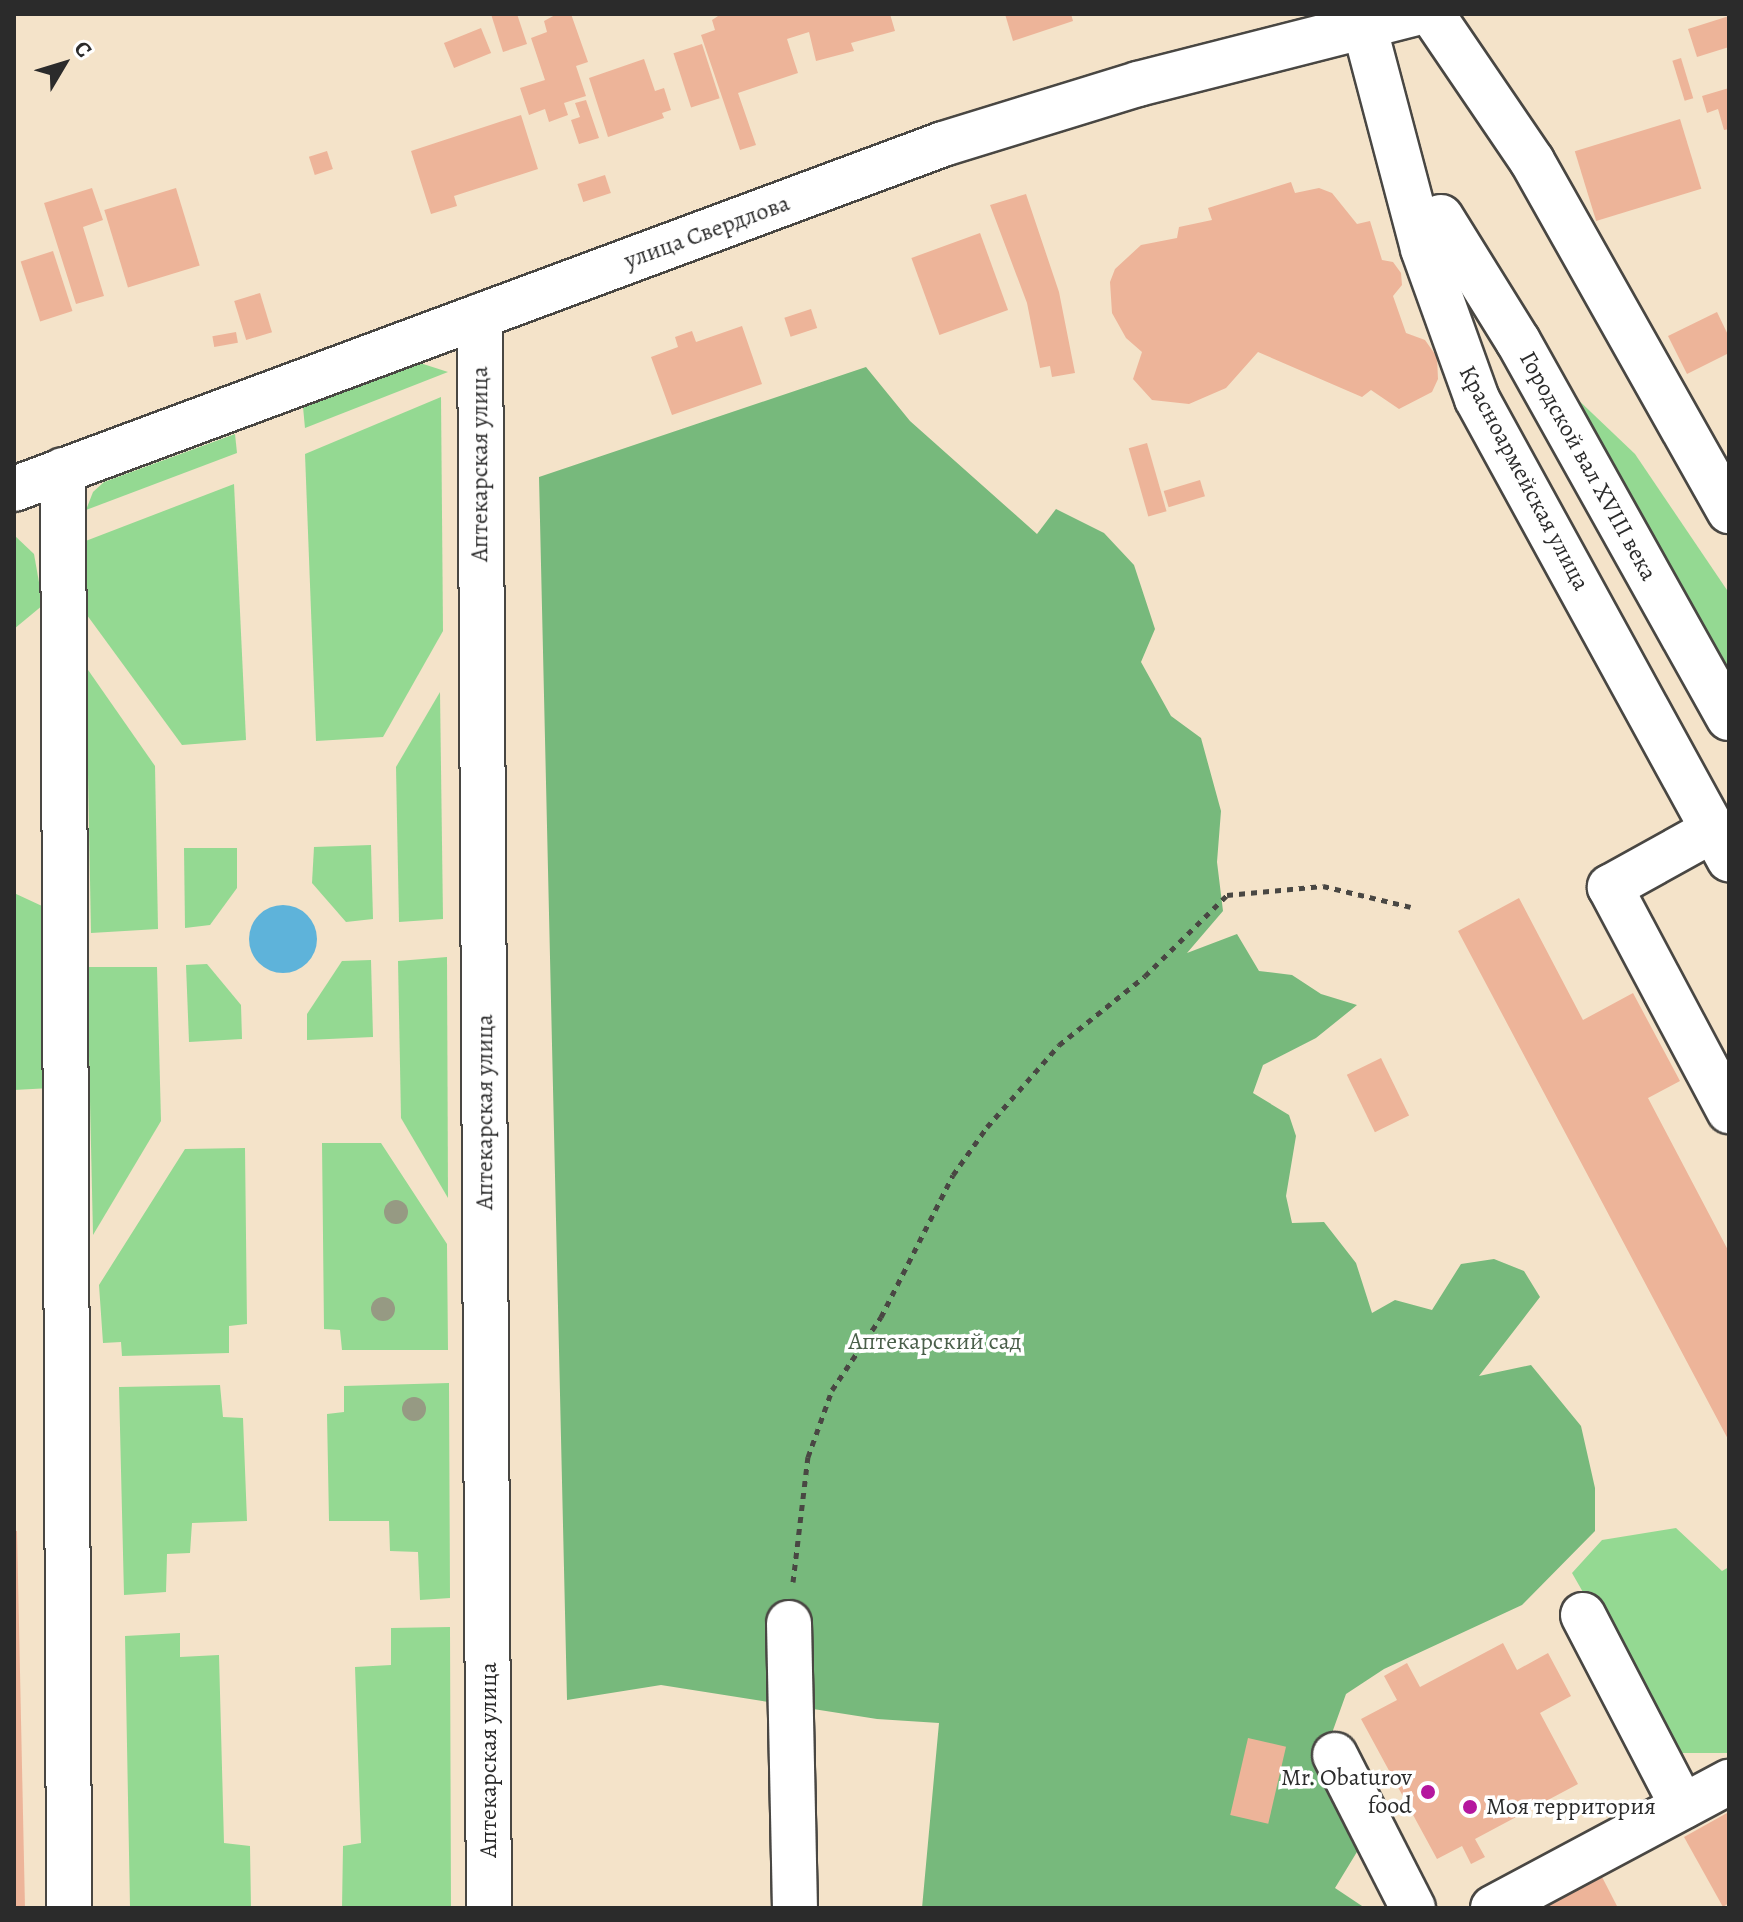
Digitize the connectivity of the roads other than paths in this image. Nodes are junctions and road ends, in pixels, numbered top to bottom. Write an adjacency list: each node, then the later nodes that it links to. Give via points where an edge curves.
1 (1413, 14): 3 (street, улица Свердлова)
2 (1432, 14): 8 (street, via 1532,161)
3 (1362, 20): 5 (street, улица Свердлова, via 1045,111); 10 (street, Красноармейская улица, via 1423,249 1477,399)
4 (1441, 217): 9 (street, Городской вал XVIII века, via 1518,341)
5 (480, 316): 6 (street, улица Свердлова); 18 (street, Аптекарская улица)
6 (63, 470): 7 (street, улица Свердлова); 17 (street)
7 (14, 489)
8 (1729, 511)
9 (1729, 718)
10 (1721, 844): 11 (street, via 1610,887)
11 (1729, 1111)
12 (1583, 1615): 16 (street)
13 (789, 1623): 19 (street)
14 (1335, 1755): 20 (street)
15 (1729, 1782): 16 (street)
16 (1683, 1807): 21 (street)
17 (69, 1908)
18 (489, 1908)
19 (795, 1908)
20 (1413, 1908)
21 (1493, 1908)

